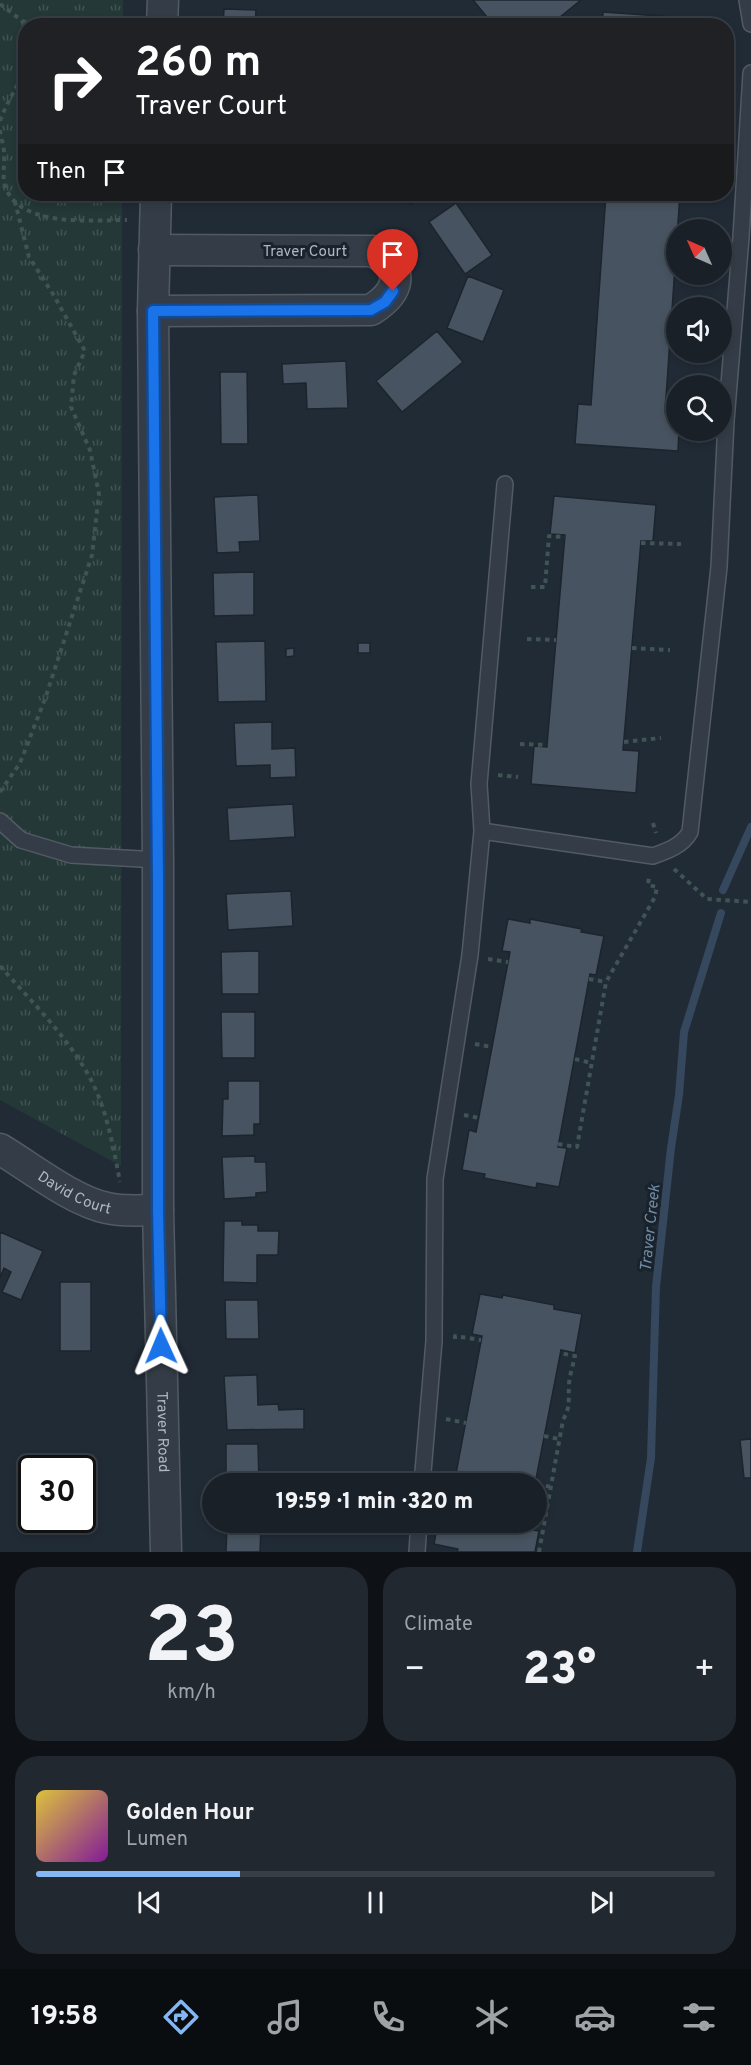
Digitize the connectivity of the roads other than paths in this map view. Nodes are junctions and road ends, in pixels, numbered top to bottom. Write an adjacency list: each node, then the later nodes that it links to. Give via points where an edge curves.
1 (163, 0): 3 (street)
2 (747, 0): 4 (lane)
3 (162, 18)
4 (751, 24)
5 (751, 73): 11 (lane, via 718,567 690,832 684,841 657,854 636,855)
6 (156, 201): 7 (street, Traver Road)
7 (154, 250): 8 (street, Traver Road); 8 (street, Traver Court, via 373,250 384,257 397,278 385,302 371,310)
8 (153, 311): 12 (street, Traver Road)
9 (504, 484): 11 (lane, via 478,784)
10 (0, 821): 12 (lane, via 21,840 71,855)
11 (482, 831): 15 (lane, via 470,956 435,1179 434,1341)
12 (158, 860): 14 (street, Traver Road)
13 (0, 1149): 14 (street, David Court, via 94,1205)
14 (158, 1210): 17 (street, Traver Road)
15 (423, 1473)
16 (418, 1533): 18 (lane)
17 (166, 1552)
18 (417, 1552)

